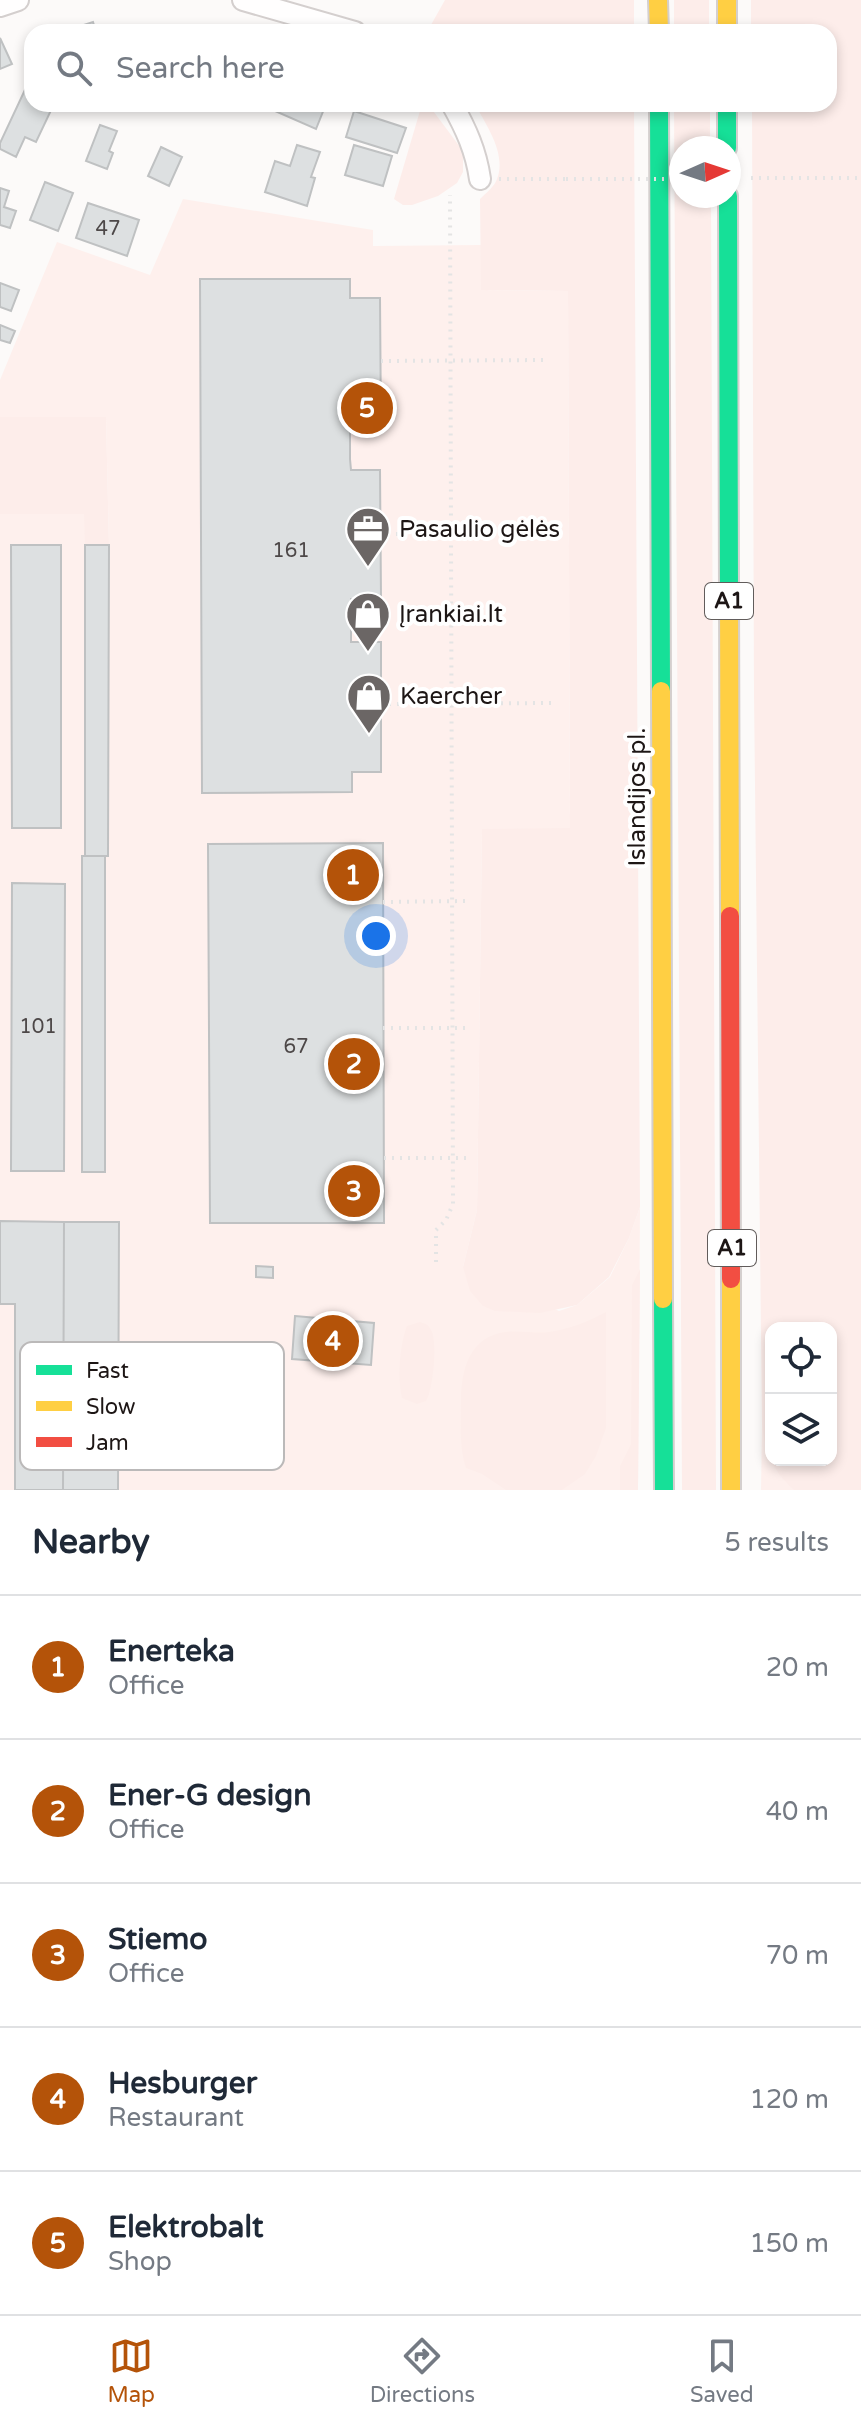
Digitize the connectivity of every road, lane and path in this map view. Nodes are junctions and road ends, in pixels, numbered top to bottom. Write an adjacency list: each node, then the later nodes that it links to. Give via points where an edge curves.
1 (18, 0): 5 (street)
2 (243, 0): 6 (street)
3 (658, 0): 7 (highway)
4 (727, 0): 8 (highway)
5 (0, 6)
6 (327, 24)
7 (659, 24)
8 (727, 24)
9 (456, 112): 14 (street, via 477,157)
10 (659, 112): 38 (highway, Islandijos pl.)
11 (727, 112): 12 (highway)
12 (727, 136)
13 (861, 178): 16 (path)
14 (480, 179): 15 (path, bridge)
15 (669, 179)
16 (743, 179)
17 (450, 195): 19 (path)
18 (728, 208): 39 (highway, A1)
19 (450, 360): 20 (path); 21 (path); 22 (path)
20 (547, 360)
21 (381, 361)
22 (450, 533): 23 (path); 24 (path); 27 (path)
23 (549, 533)
24 (380, 534)
25 (551, 703): 27 (path)
26 (381, 704): 27 (path)
27 (451, 704): 28 (path)
28 (451, 901): 29 (path); 30 (path); 32 (path)
29 (466, 901)
30 (383, 902)
31 (383, 1028): 32 (path)
32 (452, 1028): 33 (path); 35 (path)
33 (467, 1028)
34 (384, 1158): 35 (path)
35 (452, 1158): 36 (path); 37 (path, via 453,1204 436,1230)
36 (467, 1158)
37 (436, 1262)
38 (664, 1490)
39 (731, 1490)

